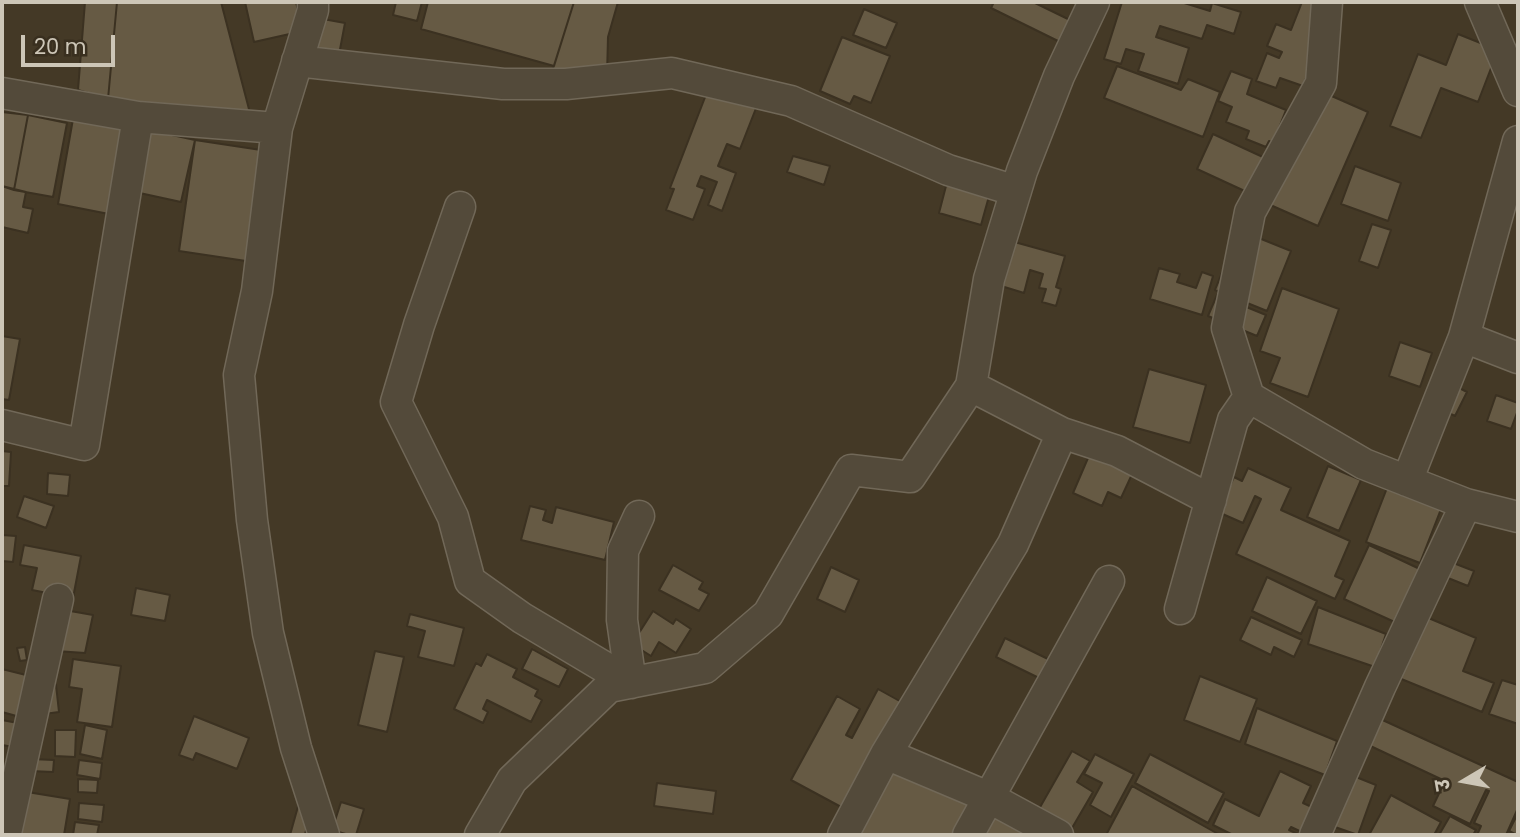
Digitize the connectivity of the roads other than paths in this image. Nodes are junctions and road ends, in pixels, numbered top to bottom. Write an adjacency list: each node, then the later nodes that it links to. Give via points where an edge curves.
1 (313, 2): 5 (street)
2 (1094, 2): 11 (street, via 1059,76)
3 (1327, 2): 16 (street, via 1321,83 1250,212 1227,328)
4 (1480, 2): 6 (street)
5 (298, 61): 9 (street); 11 (street, via 503,84 566,84 672,73 791,101 948,170)
6 (1518, 91)
7 (2, 93): 8 (street)
8 (138, 117): 9 (street); 17 (street, via 84,445)
9 (277, 128): 31 (street, via 257,291 239,375 268,633 296,748)
10 (1518, 141): 13 (street)
11 (1016, 191): 15 (street, via 989,279)
12 (460, 207): 27 (street, via 396,401 453,517 470,580 522,618)
13 (1464, 337): 14 (street); 19 (street)
14 (1518, 358)
15 (971, 386): 18 (street); 27 (street, via 909,477 851,470 768,614 705,668)
16 (1249, 397): 19 (street, via 1364,464); 20 (street, via 1233,420)
17 (2, 425)
18 (1062, 433): 20 (street, via 1117,452); 28 (street, via 1013,544)
19 (1407, 481): 21 (street)
20 (1211, 500): 26 (street)
21 (1466, 503): 23 (street); 36 (street)
22 (639, 516): 27 (street, via 623,551 622,620)
23 (1518, 517)
24 (1109, 581): 29 (street)
25 (58, 598): 30 (street, via 6,833)
26 (1180, 609)
27 (631, 683): 32 (street, via 609,687 512,780)
28 (886, 754): 29 (street); 33 (street)
29 (988, 797): 34 (street); 35 (street)
30 (2, 832)
31 (324, 835)
32 (480, 835)
33 (843, 835)
34 (968, 835)
35 (1058, 835)
36 (1315, 835)

